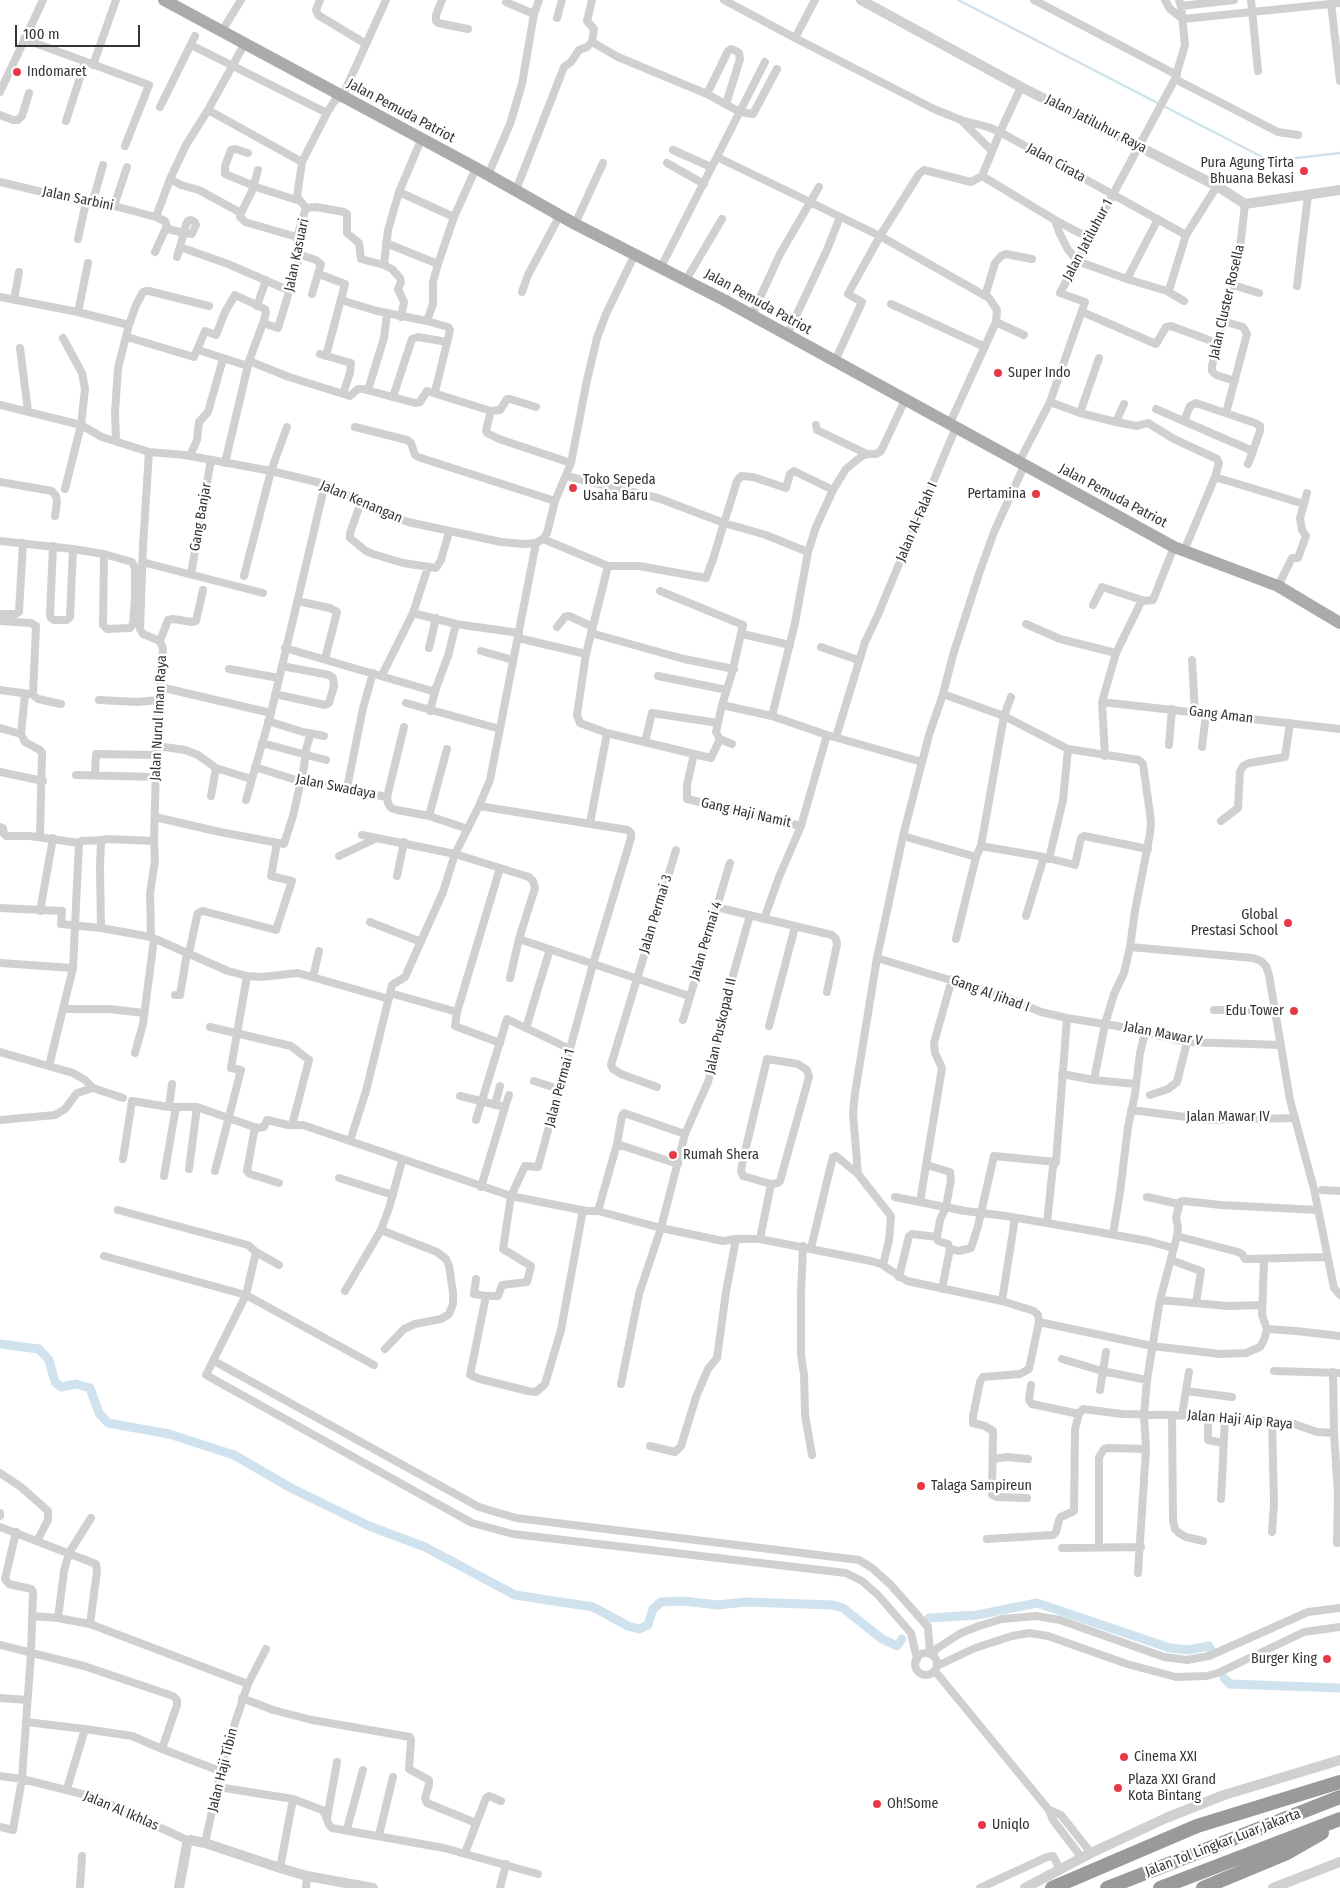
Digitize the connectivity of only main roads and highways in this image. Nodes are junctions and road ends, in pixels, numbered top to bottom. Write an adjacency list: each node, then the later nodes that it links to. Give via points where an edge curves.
1 (164, 0): 2 (main road, Jalan Pemuda Patriot, via 575,224 752,315 1179,549 1278,586)
2 (1340, 623)
3 (1340, 1782): 6 (highway, via 1197,1826)
4 (1340, 1797): 7 (highway, Jalan Tol Lingkar Luar Jakarta)
5 (1340, 1820): 8 (highway, Jalan Tol Lingkar Luar Jakarta); 9 (highway, via 1287,1853)
6 (1052, 1888)
7 (1107, 1888)
8 (1160, 1888)
9 (1203, 1888)

